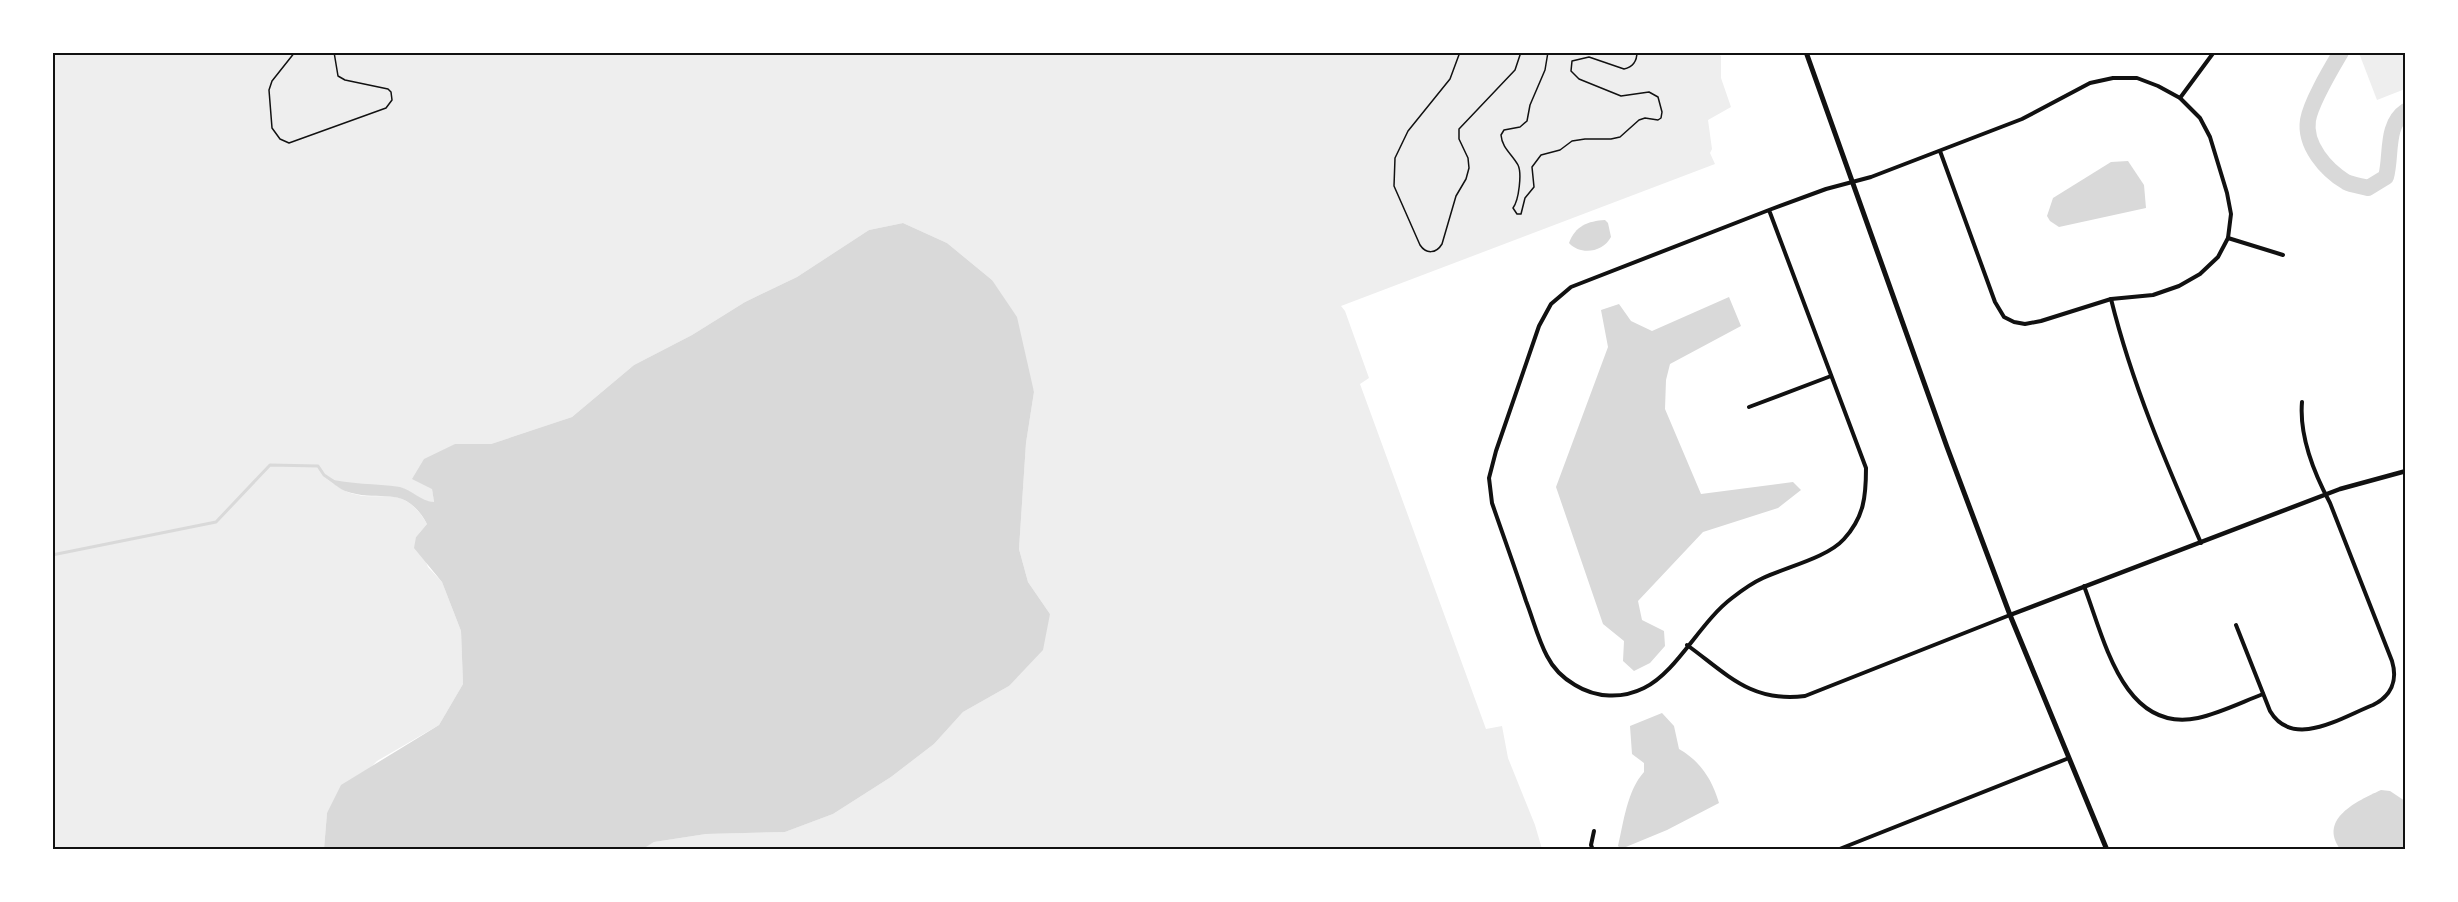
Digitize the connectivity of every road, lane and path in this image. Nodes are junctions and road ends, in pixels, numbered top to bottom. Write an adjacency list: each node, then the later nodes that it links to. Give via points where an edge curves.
1 (295, 52): 2 (path, via 269,90 272,128 289,143 386,108 392,100 388,89 338,76)
2 (334, 52)
3 (1460, 52): 4 (path, via 1450,78 1405,135 1394,164 1396,189 1420,245 1431,252 1442,244 1456,196 1467,175 1469,162 1459,129 1515,70)
4 (1521, 52)
5 (1548, 52): 6 (path, via 1527,121 1523,127 1504,130 1501,135 1520,168 1516,214 1521,214 1534,187 1532,167 1540,155 1560,150 1572,141 1616,138 1639,120 1661,118 1660,103 1653,94 1621,96 1579,79 1571,71 1572,61 1586,56 1629,68 1634,65)
6 (1637, 52)
7 (1806, 52): 11 (main road)
8 (2214, 52): 9 (street)
9 (2180, 98): 10 (street, via 2137,78 2090,83 2022,119); 13 (street, via 2200,118 2210,137 2231,214)
10 (1940, 151): 11 (street); 15 (street, via 1995,302 2004,317 2025,324)
11 (1854, 182): 12 (street); 23 (main road)
12 (1769, 210): 16 (street); 25 (street, via 1571,287 1551,304 1539,326 1489,478 1492,502 1540,639 1547,657 1565,678 1593,693 1629,693 1663,676)
13 (2228, 238): 14 (street); 15 (street, via 2218,257 2179,286 2153,295)
14 (2283, 255)
15 (2111, 299): 21 (street, via 2121,340 2160,451)
16 (1831, 376): 18 (street); 25 (street, via 1866,468 1867,493 1859,518 1843,541 1761,579 1732,598)
17 (2302, 402): 20 (street, via 2304,435)
18 (1749, 407)
19 (2406, 471): 20 (street)
20 (2325, 495): 21 (street); 26 (street, via 2392,662 2391,690 2380,701 2312,729 2292,730 2275,719)
21 (2201, 543): 22 (street)
22 (2084, 586): 23 (street); 26 (street, via 2117,673 2135,700 2149,710 2180,720 2196,718)
23 (2010, 615): 25 (street, via 1805,696 1789,698 1758,694 1740,686); 27 (main road)
24 (2236, 625): 26 (street)
25 (1687, 645)
26 (2263, 694)
27 (2069, 758): 30 (street); 31 (main road)
28 (1594, 831): 29 (street)
29 (1593, 849)
30 (1837, 849)
31 (2107, 849)

